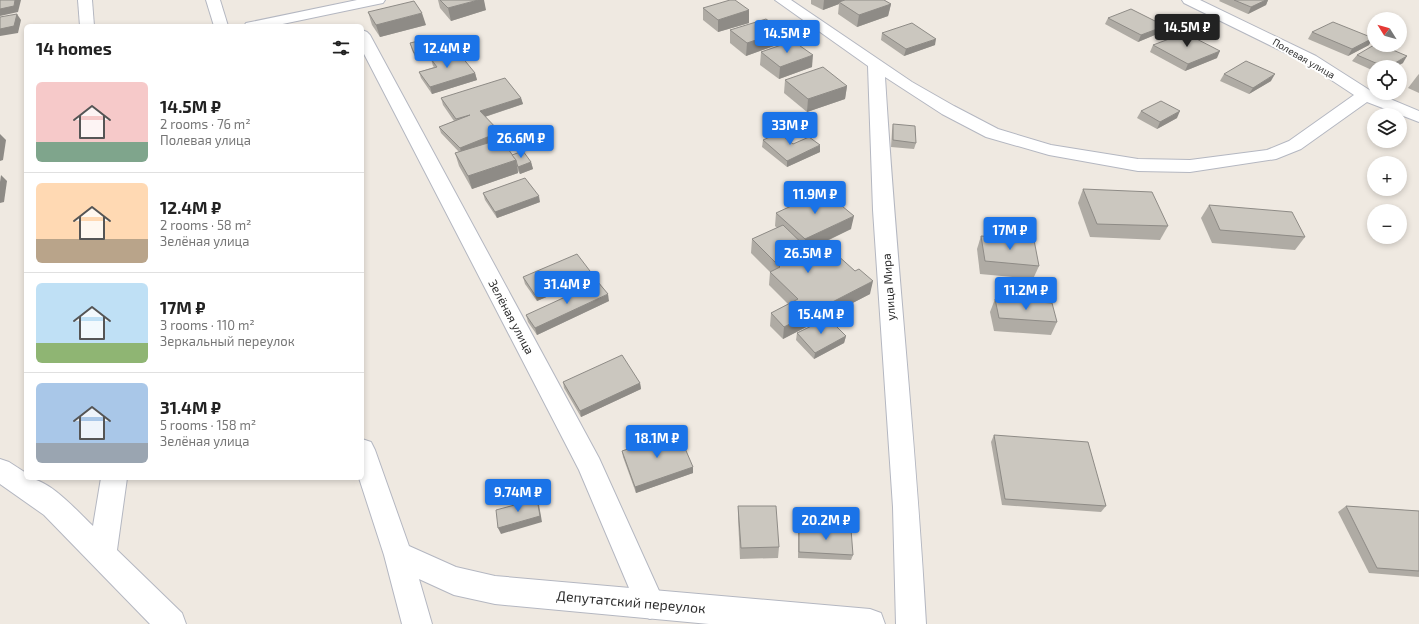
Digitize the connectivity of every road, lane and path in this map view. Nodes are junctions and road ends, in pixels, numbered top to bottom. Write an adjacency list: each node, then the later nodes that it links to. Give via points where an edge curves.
1 (85, 0): 7 (street)
2 (213, 0): 8 (street)
3 (378, 0): 6 (street)
4 (782, 0): 12 (street)
5 (1189, 0): 13 (street, Полевая улица, via 1310,59)
6 (345, 4): 9 (street); 10 (street)
7 (87, 24)
8 (220, 24)
9 (260, 24)
10 (356, 24)
11 (364, 39): 20 (street, Зелёная улица, via 590,466)
12 (876, 64): 13 (street, via 948,110 992,133 1049,150 1138,165 1190,166 1270,155 1295,145); 24 (street, улица Мира, via 882,210 906,507)
13 (1365, 95): 14 (street, Полевая улица)
14 (1419, 117)
15 (364, 456): 19 (street)
16 (0, 470): 18 (street, via 54,506)
17 (114, 480): 18 (street)
18 (102, 553): 21 (street)
19 (398, 555): 20 (street, Депутатский переулок, via 454,581 495,590); 22 (street)
20 (650, 604): 23 (street, Депутатский переулок)
21 (171, 624)
22 (417, 624)
23 (870, 624)
24 (911, 624)

